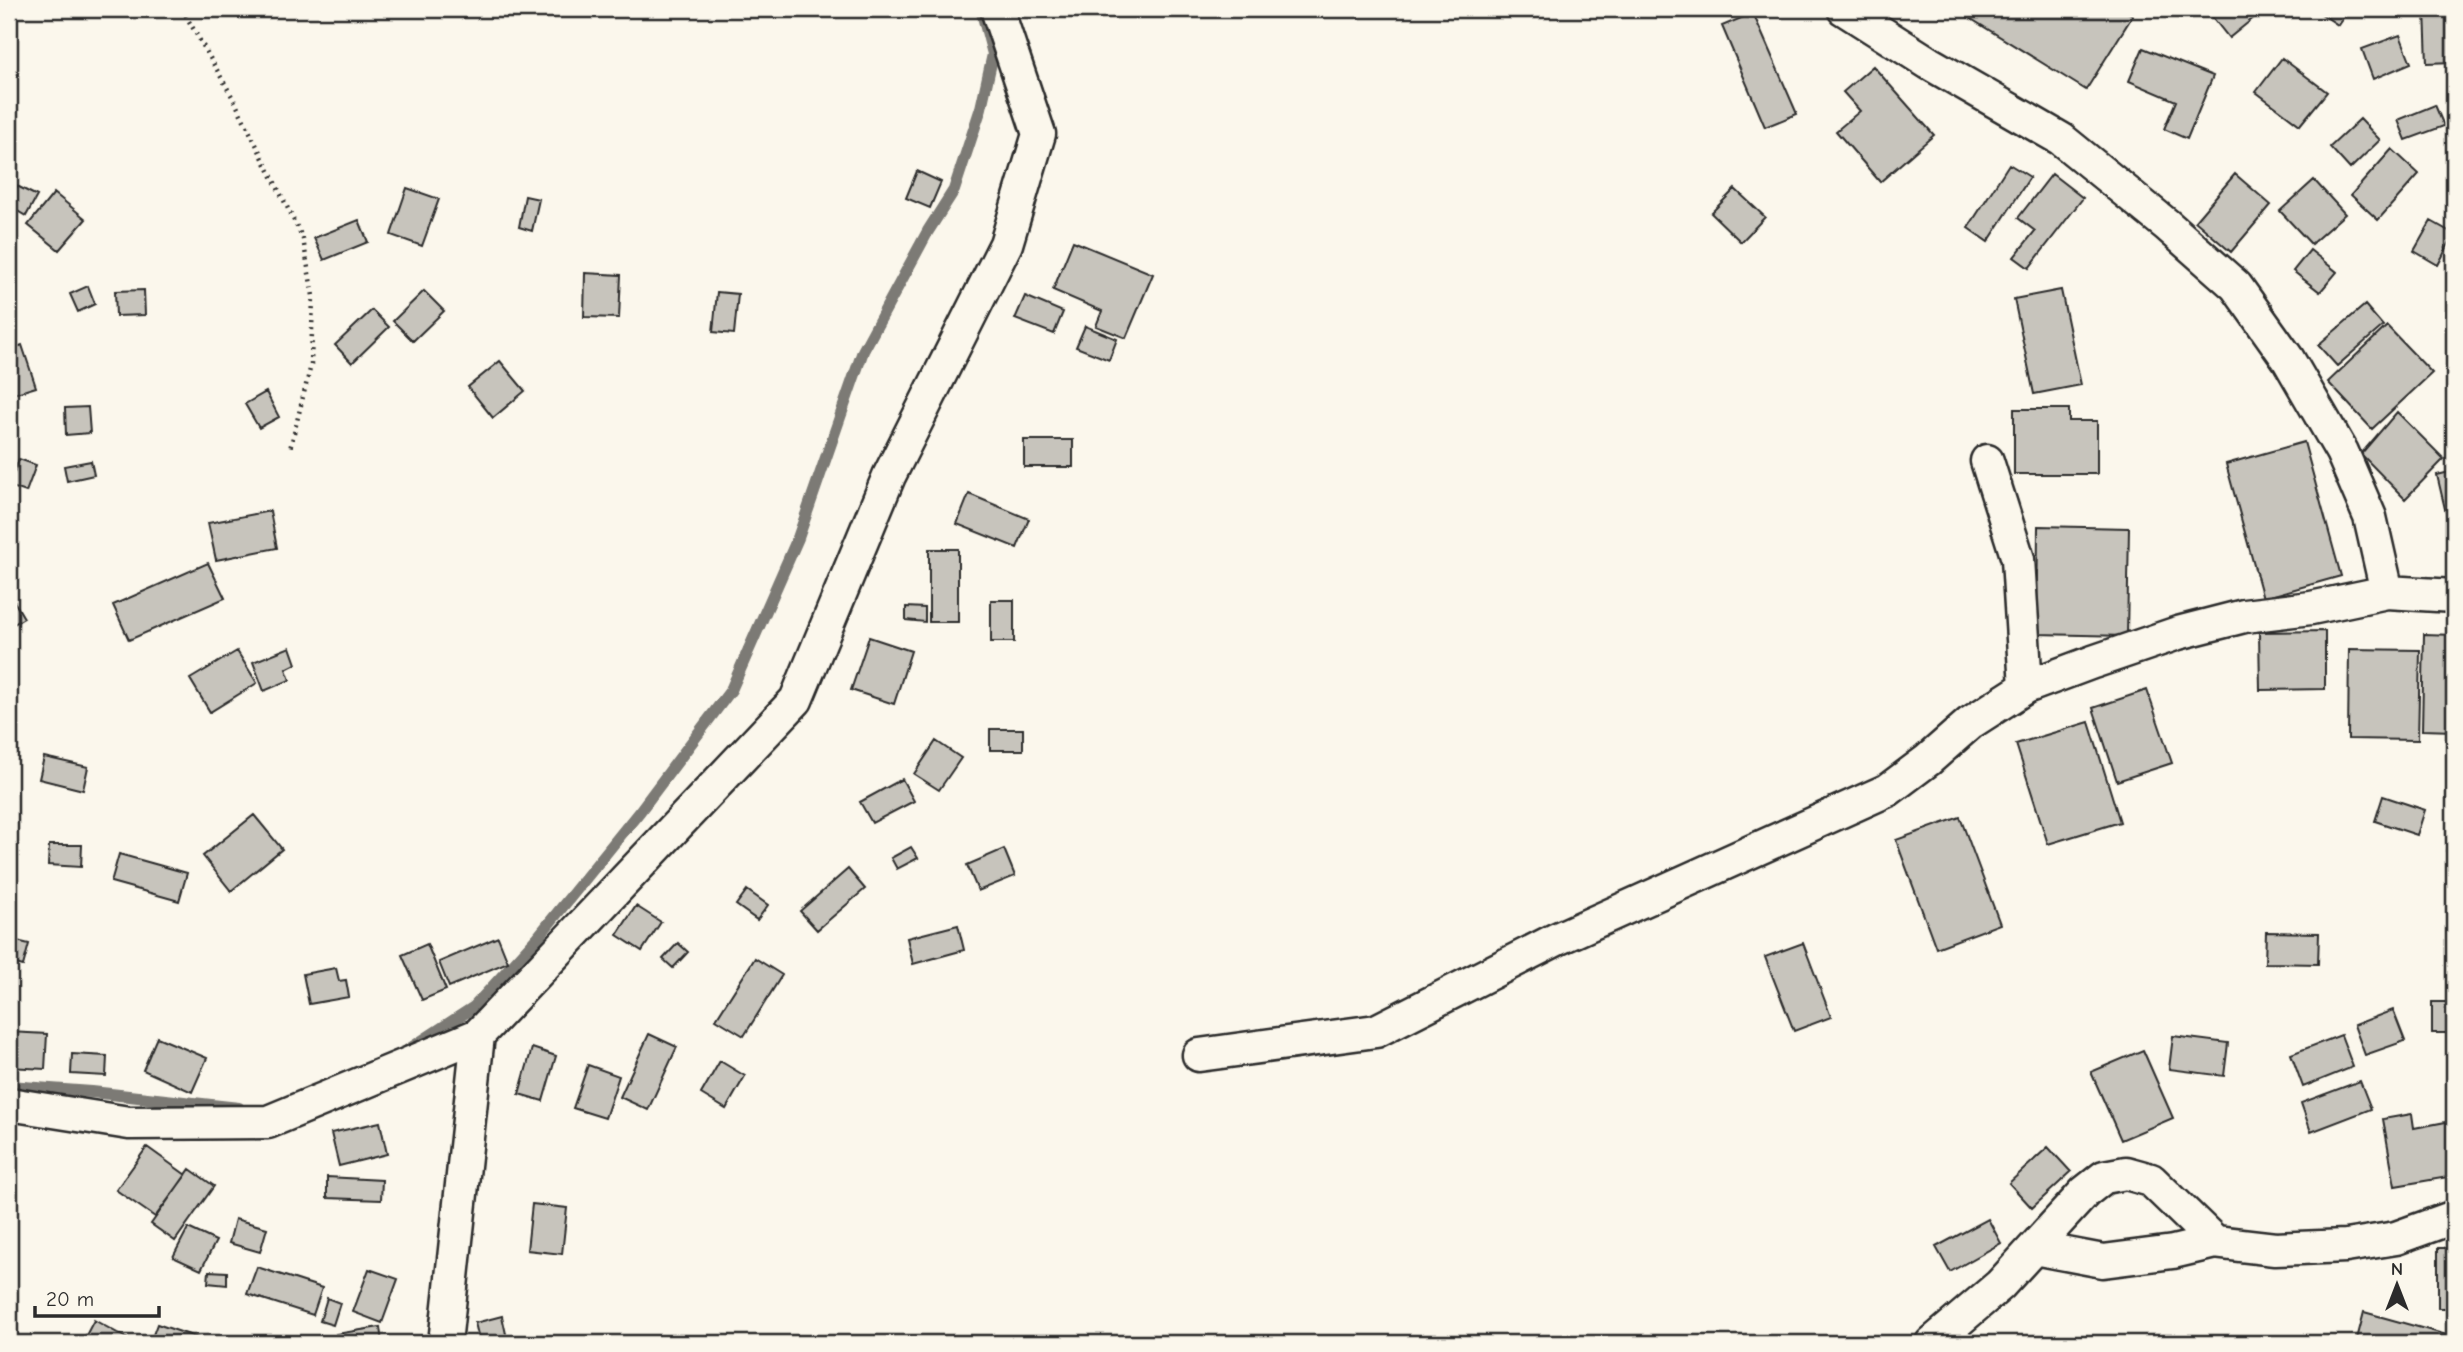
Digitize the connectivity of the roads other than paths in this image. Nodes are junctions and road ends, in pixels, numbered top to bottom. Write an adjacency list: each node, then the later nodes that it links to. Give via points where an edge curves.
1 (997, 9): 7 (street, via 1039,134 1006,244 889,476 796,699)
2 (1844, 9): 4 (street, via 2061,139 2236,286 2288,359 2342,452 2370,517)
3 (1987, 461): 6 (street, via 2018,559)
4 (2387, 592): 5 (street); 6 (street, via 2244,616 2178,633)
5 (2454, 596)
6 (2026, 687): 8 (street, via 1970,723 1888,790 1557,939 1377,1031)
7 (478, 1035): 9 (street, via 268,1122 129,1123); 13 (street)
8 (1199, 1055)
9 (9, 1104)
10 (2454, 1217): 11 (street, via 2396,1238 2346,1246 2275,1249)
11 (2216, 1242): 12 (street, via 2103,1261); 12 (street, via 2151,1180 2126,1173 2104,1177 2085,1192)
12 (2034, 1248): 14 (street, via 2000,1285)
13 (445, 1343)
14 (1932, 1343)

